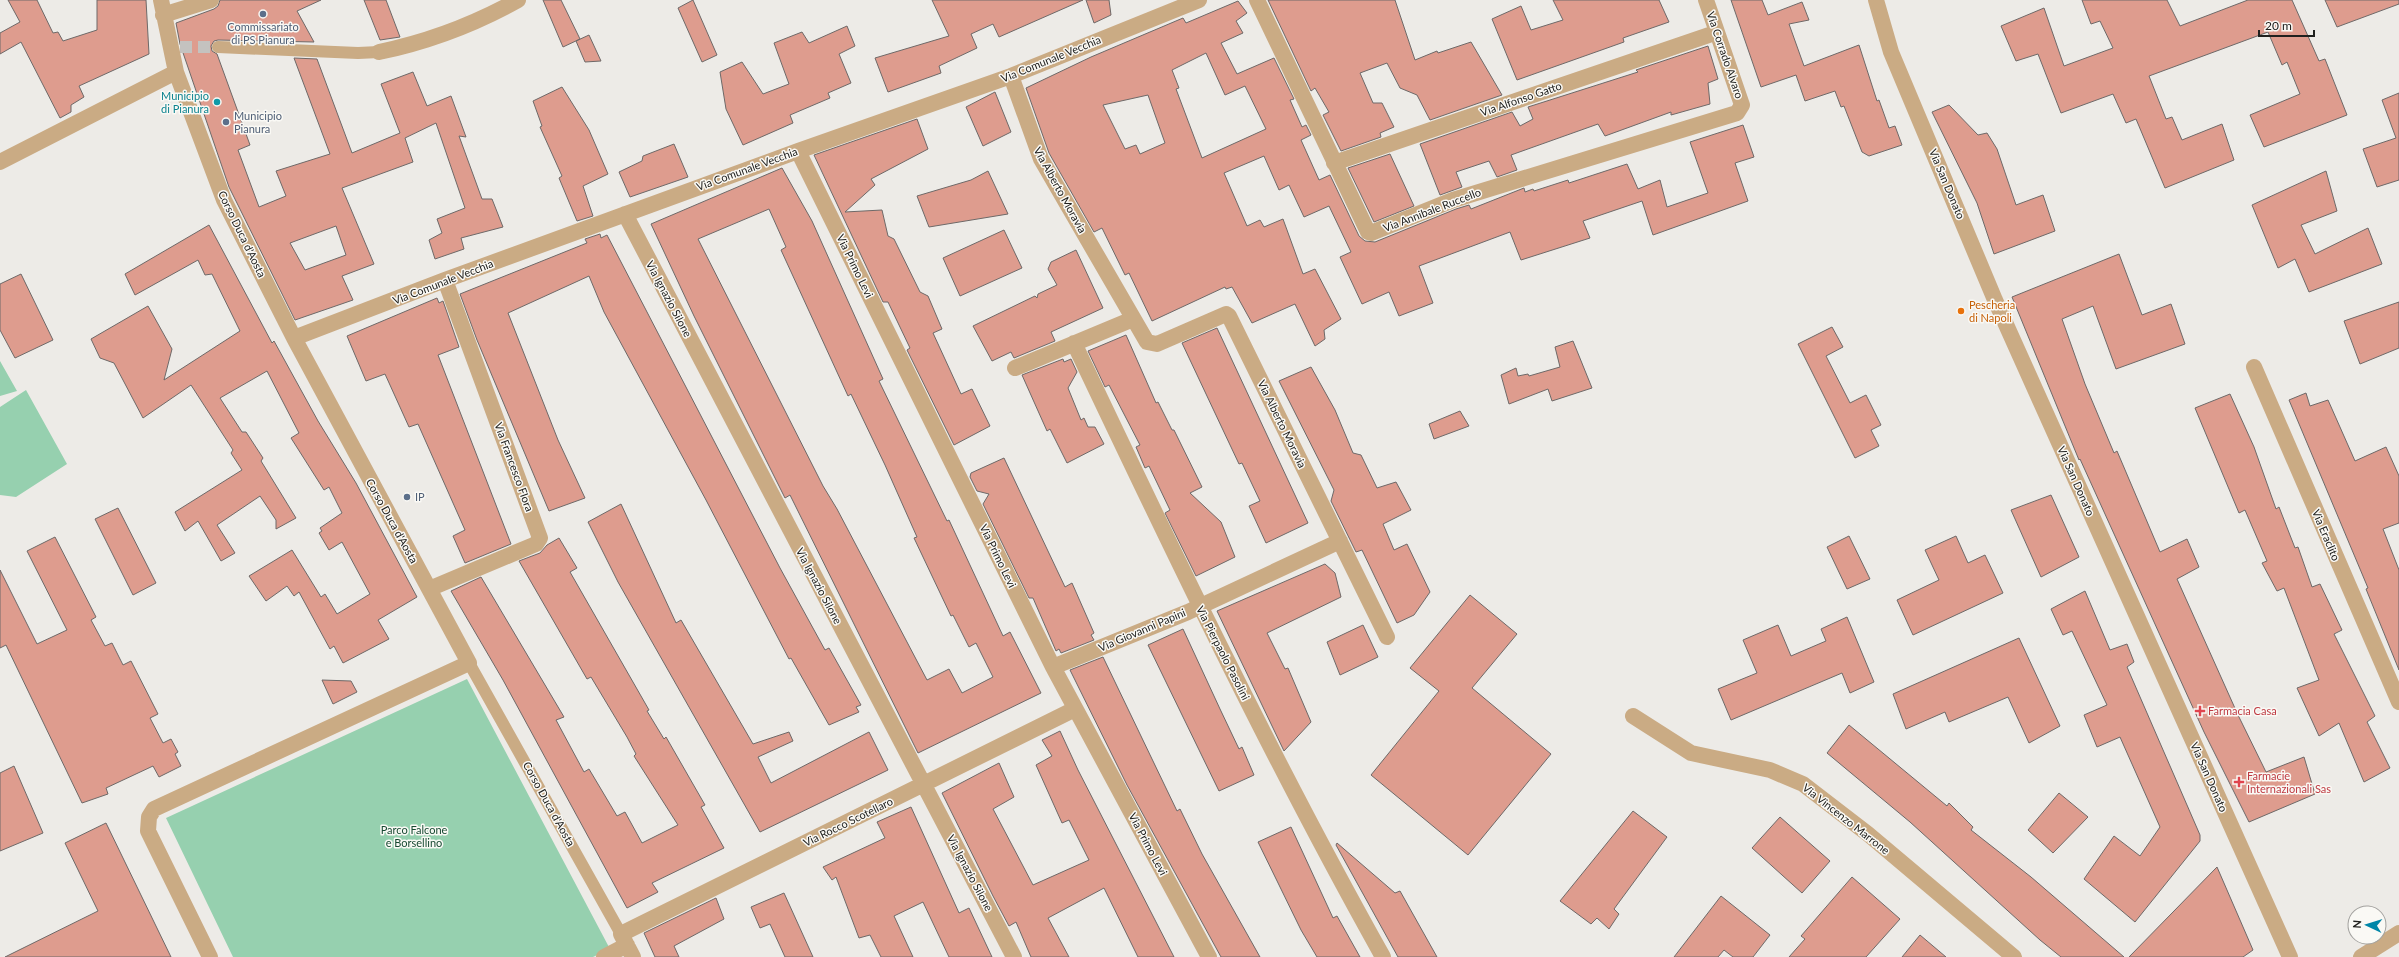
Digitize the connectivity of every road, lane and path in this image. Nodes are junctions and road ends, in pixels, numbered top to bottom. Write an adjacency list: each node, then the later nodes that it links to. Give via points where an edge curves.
1 (211, 0): 7 (street)
2 (518, 0): 10 (street, via 450,31 403,47)
3 (1199, 0): 12 (street, Via Comunale Vecchia)
4 (1257, 0): 16 (street, Via Annibale Ruccello)
5 (1706, 0): 13 (street, Via Corrado Alvaro, via 1742,105)
6 (1876, 0): 42 (street, Via San Donato, via 1891,52 1995,300)
7 (162, 8): 11 (street, Corso Duca d'Aosta, via 173,45)
8 (1709, 36): 16 (street, Via Alfonso Gatto)
9 (218, 47): 10 (street)
10 (379, 52)
11 (176, 72): 15 (street); 20 (street, Corso Duca d'Aosta, via 224,200)
12 (1011, 76): 14 (street, Via Comunale Vecchia); 19 (street, Via Alberto Moravia, via 1041,159)
13 (1741, 110): 16 (street, Via Annibale Ruccello, via 1453,200 1372,233 1368,232)
14 (798, 151): 17 (street, Via Comunale Vecchia); 29 (street, Via Primo Levi)
15 (0, 162)
16 (1334, 163)
17 (625, 214): 18 (street, Via Comunale Vecchia); 33 (street, Via Ignazio Silone)
18 (445, 280): 20 (street, Via Comunale Vecchia); 25 (street, Via Francesco Flora, via 540,538 536,544)
19 (1134, 318): 21 (street); 24 (street, Via Alberto Moravia, via 1146,340 1153,344 1228,315)
20 (294, 338): 25 (street, Corso Duca d'Aosta)
21 (1074, 343): 23 (street); 26 (street, Via Pierpaolo Pasolini)
22 (2254, 367): 30 (street, Via Eraclito)
23 (1015, 368)
24 (1340, 541): 26 (street, Via Giovanni Papini); 27 (street, Via Alberto Moravia)
25 (430, 589): 28 (street, Corso Duca d'Aosta)
26 (1199, 605): 29 (street, Via Giovanni Papini, via 1188,612); 40 (street, Via Pierpaolo Pasolini, via 1300,805)
27 (1387, 637)
28 (469, 663): 35 (street, Corso Duca d'Aosta); 36 (street, via 159,806 149,817 148,831)
29 (1053, 667): 31 (street, Via Primo Levi)
30 (2399, 702)
31 (1075, 709): 33 (street, Via Rocco Scotellaro); 39 (street, Via Primo Levi)
32 (1633, 716): 41 (street, Via Vincenzo Marrone, via 1691,753 1770,770 1803,784 1868,834)
33 (923, 784): 35 (street, Via Rocco Scotellaro); 38 (street, Via Ignazio Silone)
34 (2399, 933): 43 (street)
35 (627, 945): 37 (street, Via Rocco Scotellaro)
36 (210, 957)
37 (604, 957)
38 (1014, 957)
39 (1209, 957)
40 (1384, 957)
41 (2014, 957)
42 (2290, 957)
43 (2361, 957)

